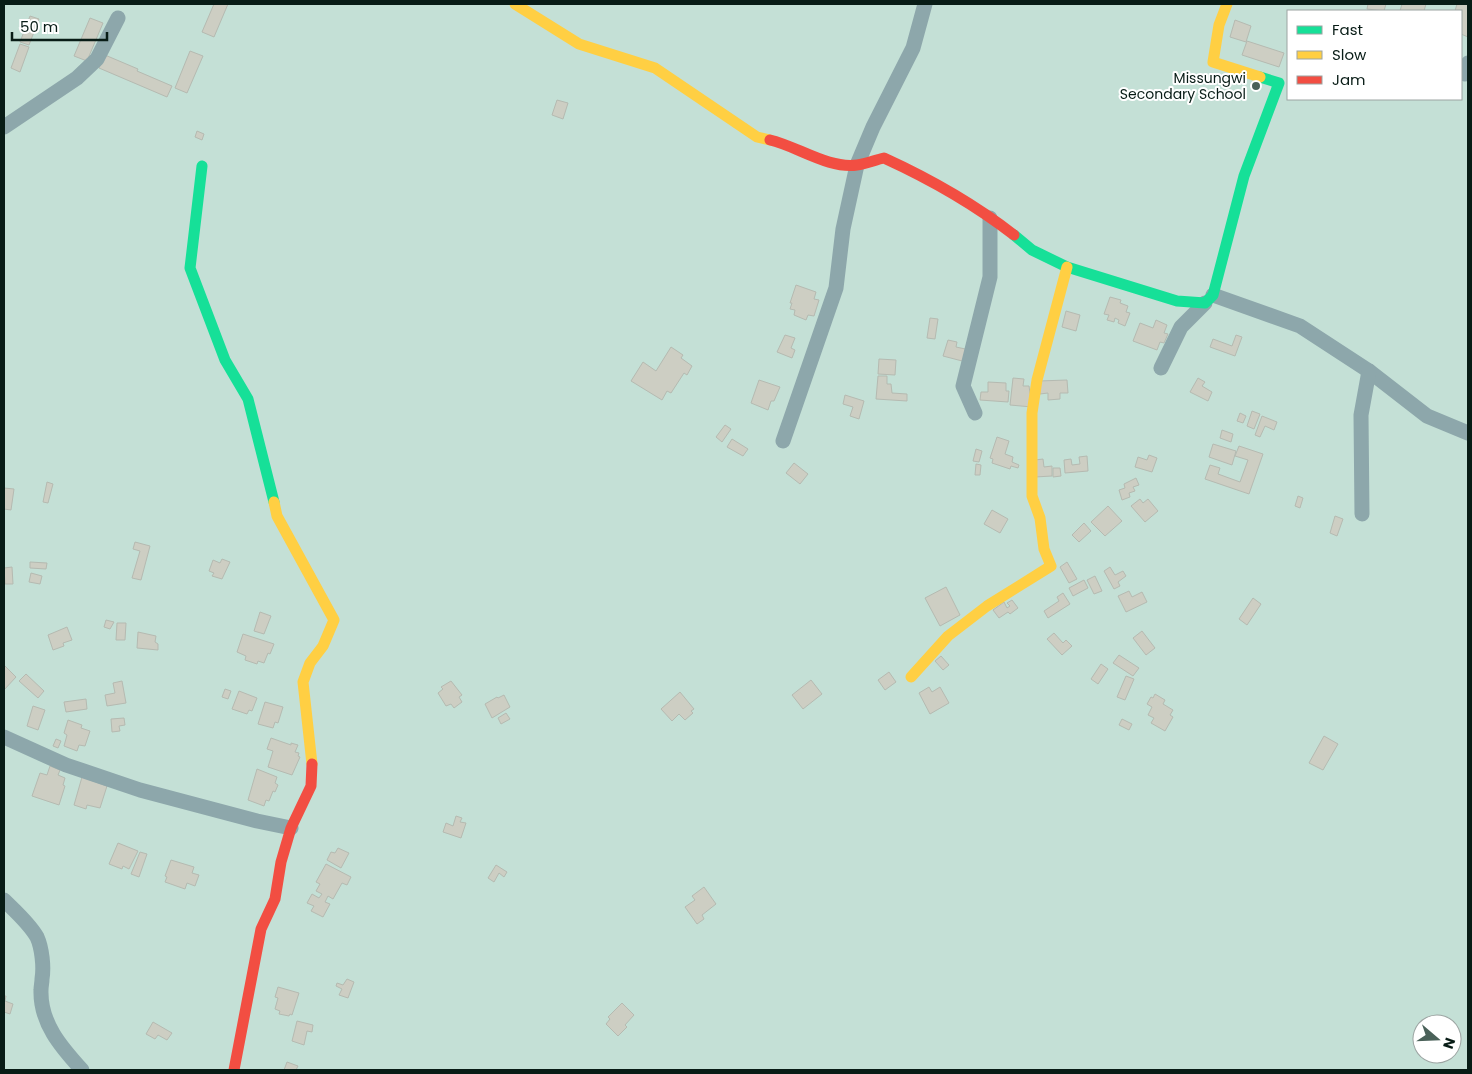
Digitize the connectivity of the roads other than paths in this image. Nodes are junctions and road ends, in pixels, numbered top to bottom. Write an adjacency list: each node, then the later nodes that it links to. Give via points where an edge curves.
1 (514, 4): 6 (street, via 579,44 655,68 758,137 843,165)
2 (925, 4): 6 (street, via 912,48)
3 (1227, 4): 10 (street, via 1219,25 1213,62 1279,83 1244,176)
4 (118, 18): 5 (street, via 97,58 76,78)
5 (4, 126)
6 (857, 165): 8 (street, via 884,158 937,184); 15 (street, via 843,229 836,288)
7 (202, 166): 19 (street, via 190,268 225,360 248,399 277,516 334,620 303,682 312,757 311,786)
8 (990, 218): 9 (street, via 1032,250); 13 (street, via 990,277 963,386)
9 (1067, 267): 10 (street, via 1178,301); 17 (street, via 1037,380 1032,413 1032,496 1051,566 987,606 948,636)
10 (1209, 299): 11 (street, via 1181,327); 12 (street, via 1300,326)
11 (1161, 368)
12 (1369, 371): 14 (street, via 1427,416); 16 (street, via 1361,415)
13 (975, 413)
14 (1468, 433)
15 (783, 441)
16 (1362, 514)
17 (911, 677)
18 (4, 737): 19 (street, via 66,765 140,790)
19 (291, 828): 22 (street, via 275,899 261,930)
20 (4, 900): 21 (street, via 38,939 43,978 40,992 47,1022 57,1041)
21 (82, 1070)
22 (234, 1070)

